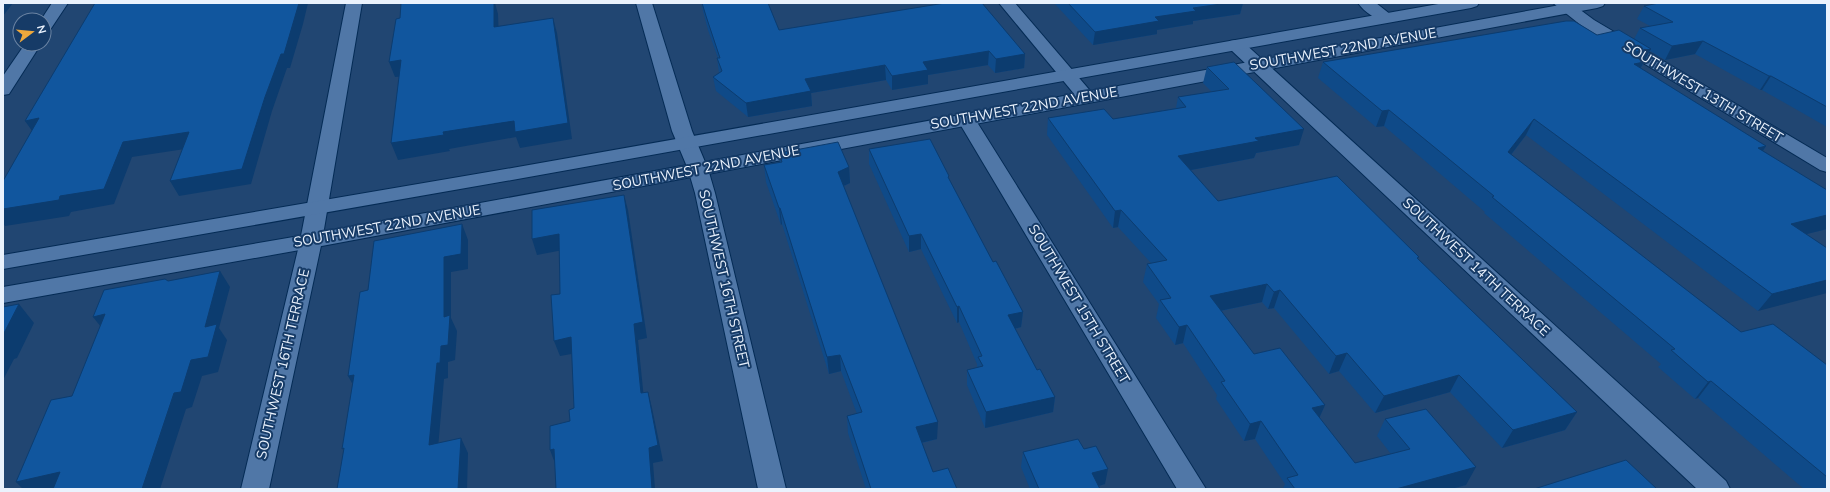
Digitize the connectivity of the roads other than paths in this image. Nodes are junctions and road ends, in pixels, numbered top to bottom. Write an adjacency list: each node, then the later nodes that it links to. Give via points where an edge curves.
1 (60, 3): 9 (street)
2 (354, 3): 21 (street, SOUTHWEST 16TH TERRACE)
3 (644, 3): 18 (street, SOUTHWEST 16TH STREET, via 682,131)
4 (1007, 3): 14 (street)
5 (1366, 3): 10 (street)
6 (1471, 3): 10 (street, SOUTHWEST 22ND AVENUE)
7 (1597, 3): 8 (street, SOUTHWEST 22ND AVENUE)
8 (1564, 6): 13 (street, SOUTHWEST 22ND AVENUE); 19 (street, SOUTHWEST 13TH STREET)
9 (52, 15)
10 (1387, 18): 11 (street, SOUTHWEST 22ND AVENUE)
11 (1236, 45): 13 (street, SOUTHWEST 14TH TERRACE); 14 (street, SOUTHWEST 22ND AVENUE)
12 (28, 52): 15 (street)
13 (1258, 65): 16 (street, SOUTHWEST 22ND AVENUE); 28 (street, SOUTHWEST 14TH TERRACE)
14 (1068, 75): 16 (street); 18 (street, SOUTHWEST 22ND AVENUE)
15 (3, 90)
16 (1086, 97): 17 (street, SOUTHWEST 22ND AVENUE)
17 (966, 119): 20 (street, SOUTHWEST 22ND AVENUE); 27 (street, SOUTHWEST 15TH STREET)
18 (688, 143): 20 (street, SOUTHWEST 16TH STREET); 21 (street, SOUTHWEST 22ND AVENUE)
19 (1827, 166)
20 (698, 169): 22 (street, SOUTHWEST 22ND AVENUE); 26 (street, SOUTHWEST 16TH STREET)
21 (317, 208): 22 (street, SOUTHWEST 16TH TERRACE); 23 (street, SOUTHWEST 22ND AVENUE)
22 (311, 241): 24 (street, SOUTHWEST 22ND AVENUE); 25 (street, SOUTHWEST 16TH TERRACE)
23 (3, 262)
24 (3, 295)
25 (255, 489)
26 (772, 489)
27 (1192, 489)
28 (1716, 489)

